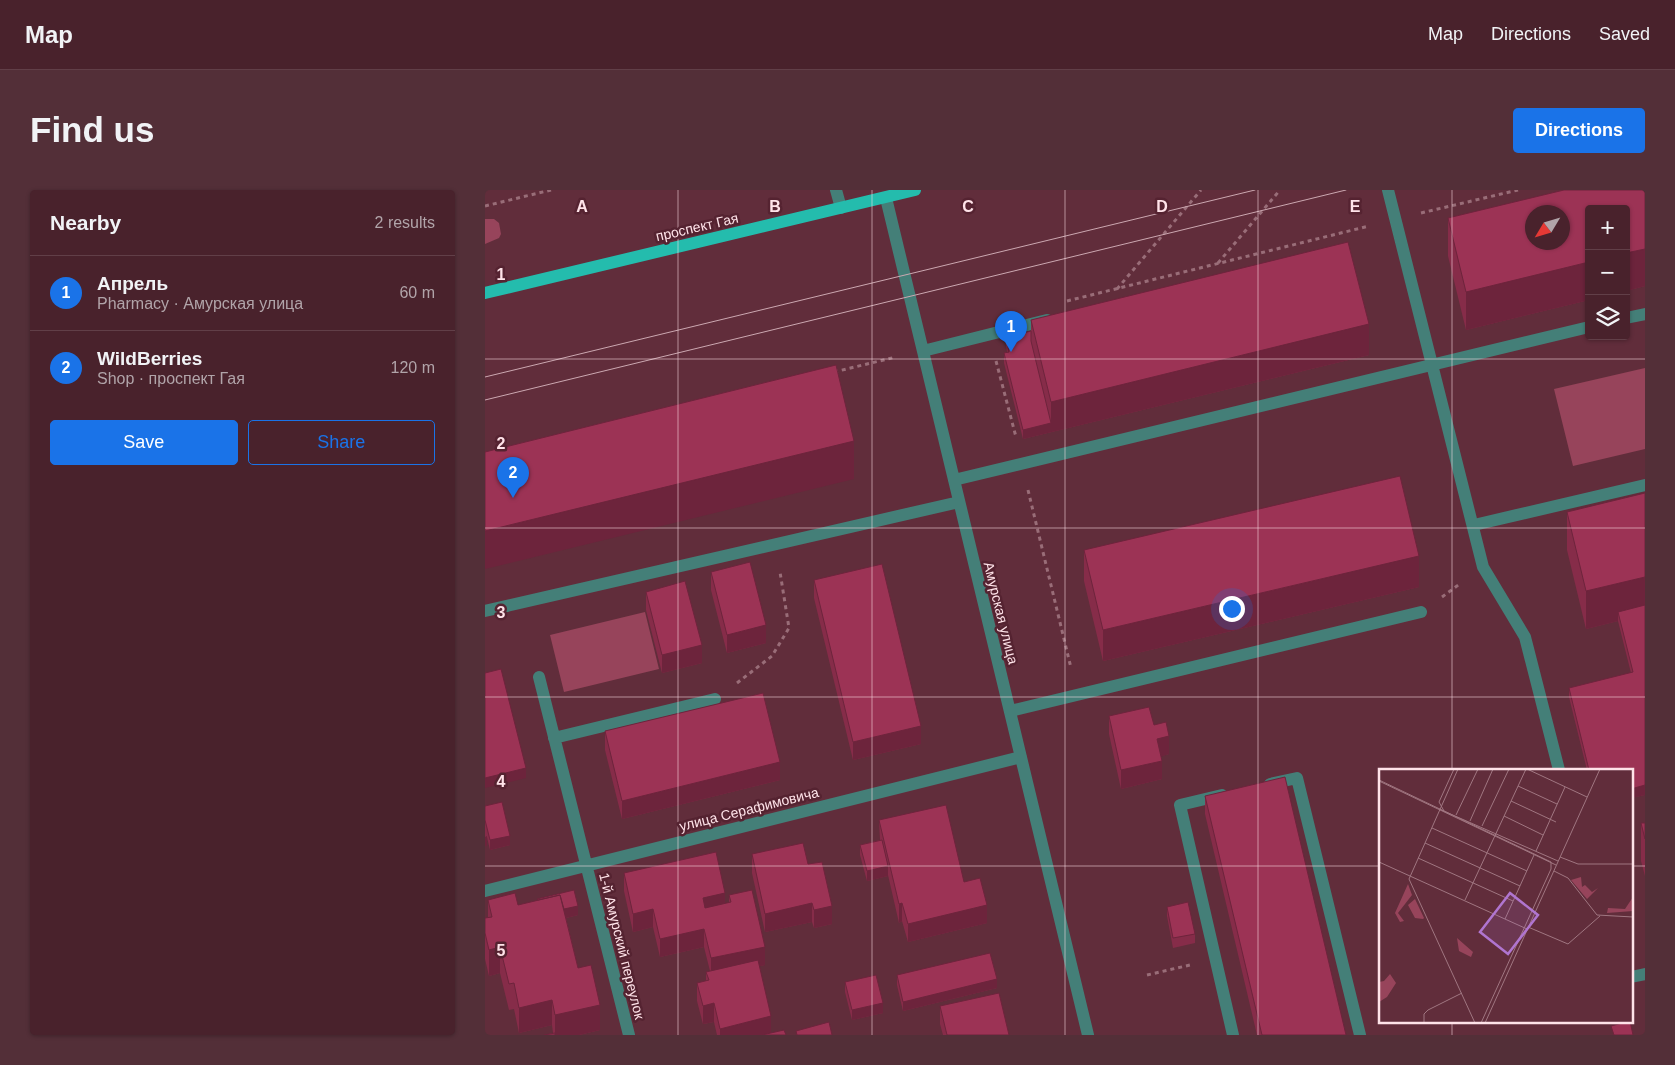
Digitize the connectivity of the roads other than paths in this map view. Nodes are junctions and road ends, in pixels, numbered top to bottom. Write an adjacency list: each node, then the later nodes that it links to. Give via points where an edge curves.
1 (836, 190): 5 (street)
2 (915, 190): 4 (main road, проспект Гая)
3 (1388, 190): 12 (street)
4 (886, 198): 5 (main road, проспект Гая); 11 (street, Амурская улица)
5 (841, 208): 6 (main road, проспект Гая)
6 (485, 293)
7 (1645, 314): 8 (street)
8 (1630, 317)
9 (1049, 319): 11 (street)
10 (1585, 328): 12 (street)
11 (923, 351): 13 (street, Амурская улица)
12 (1432, 365): 13 (street); 16 (street)
13 (954, 480): 15 (street, Амурская улица)
14 (1645, 485): 16 (street)
15 (959, 502): 17 (street); 21 (street, Амурская улица)
16 (1474, 525): 24 (street, via 1483,567 1525,637)
17 (485, 611)
18 (1421, 612): 21 (street)
19 (539, 677): 22 (street, 1-й Амурский переулок)
20 (715, 699): 22 (street)
21 (1010, 711): 23 (street, Амурская улица)
22 (554, 738): 27 (street, 1-й Амурский переулок)
23 (1021, 757): 27 (street, улица Серафимовича); 30 (street, Амурская улица)
24 (1559, 769)
25 (1261, 786): 32 (street, via 1297,778)
26 (1234, 792): 31 (street, via 1180,805)
27 (585, 865): 28 (street, улица Серафимовича); 29 (street, 1-й Амурский переулок)
28 (485, 891)
29 (629, 1035)
30 (1088, 1035)
31 (1233, 1035)
32 (1360, 1035)

